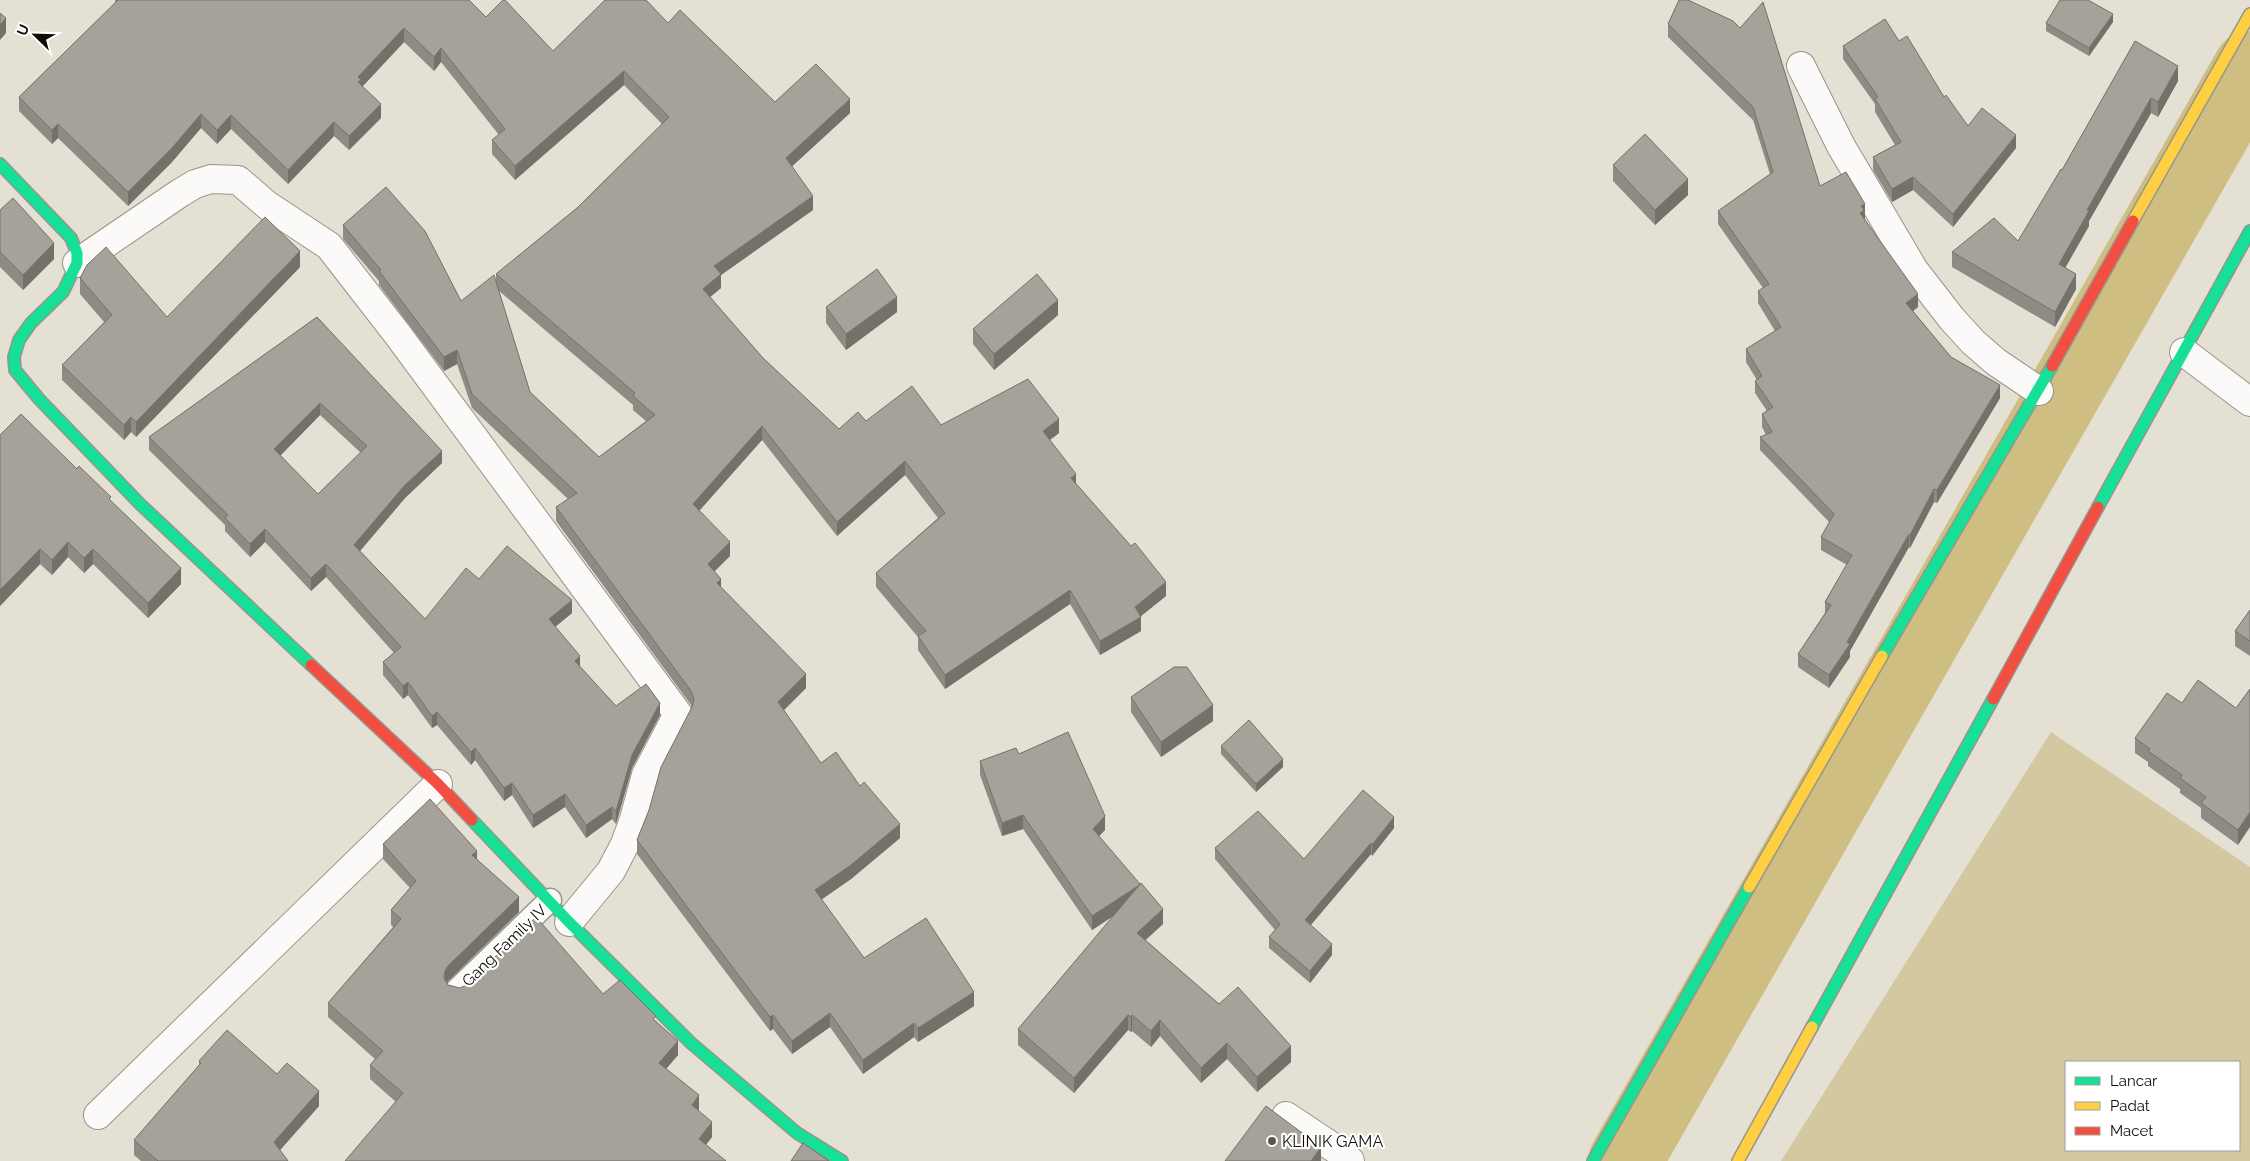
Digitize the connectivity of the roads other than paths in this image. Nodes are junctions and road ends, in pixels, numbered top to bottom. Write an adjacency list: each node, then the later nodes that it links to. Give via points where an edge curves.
1 (2250, 14): 7 (street)
2 (1801, 66): 7 (street, via 1842,146 1914,270 1973,342)
3 (0, 164): 5 (street, via 71,238)
4 (2250, 231): 6 (street)
5 (77, 263): 9 (street, via 62,292 19,340 14,357 15,370 140,504); 11 (street, via 195,184 211,179 238,180 267,205 329,246 410,350 678,714 646,775 625,844 611,871)
6 (2184, 352): 8 (street); 18 (street)
7 (2038, 391): 17 (street, via 1838,731)
8 (2250, 402)
9 (438, 784): 10 (street); 13 (street)
10 (550, 900): 11 (street); 12 (lane, Gang Family IV)
11 (569, 922): 15 (street, via 691,1043 797,1133)
12 (457, 990)
13 (98, 1115)
14 (1286, 1116): 16 (street)
15 (842, 1161)
16 (1350, 1161)
17 (1593, 1161)
18 (1738, 1161)

